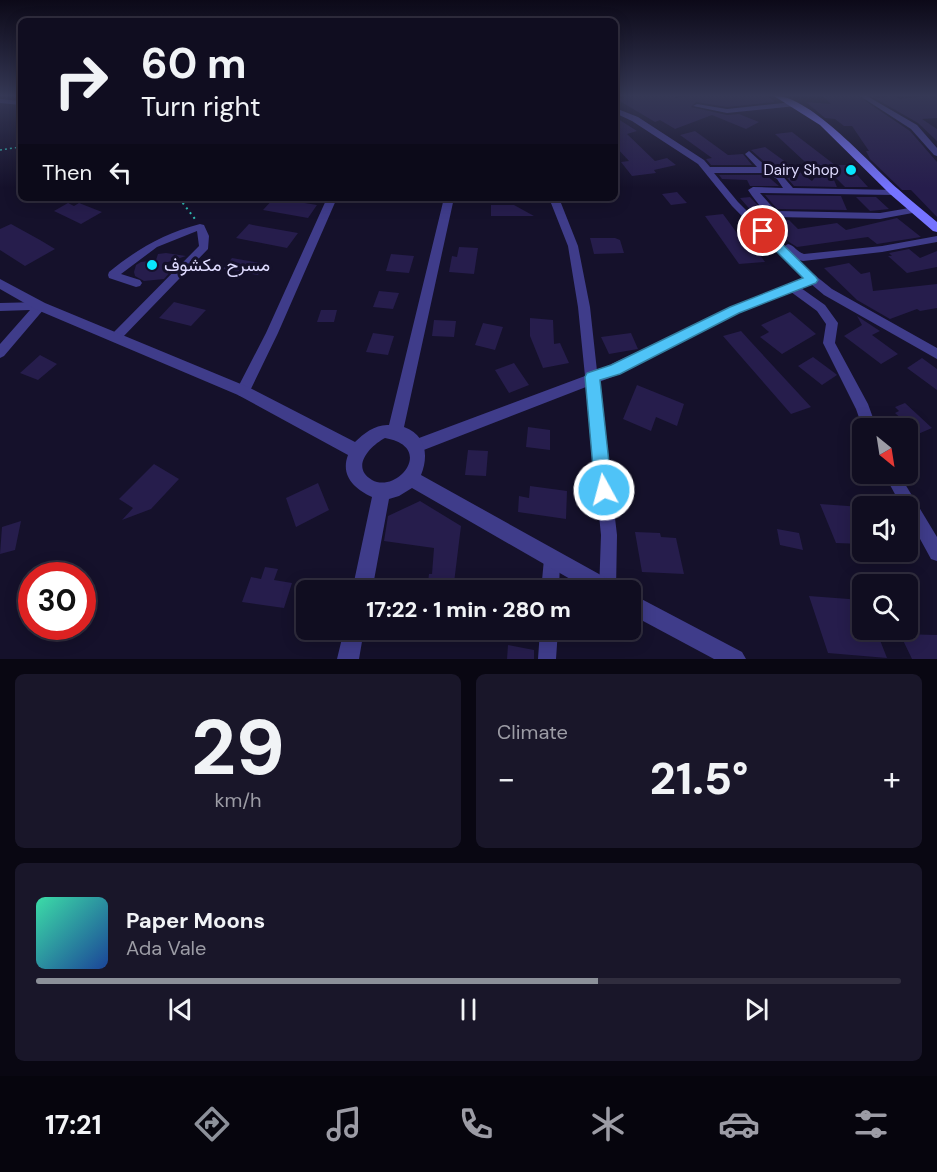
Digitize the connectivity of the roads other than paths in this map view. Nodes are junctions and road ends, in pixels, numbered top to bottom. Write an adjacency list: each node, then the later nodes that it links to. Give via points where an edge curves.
1 (648, 127): 7 (street, via 682,148)
2 (827, 127): 9 (main road)
3 (914, 127): 4 (street)
4 (937, 153)
5 (749, 154): 6 (street)
6 (765, 170): 7 (street); 8 (street, via 780,177)
7 (708, 171): 16 (street)
8 (790, 191): 9 (street); 13 (street, via 753,190 774,214 812,212 876,217)
9 (894, 192): 13 (main road)
10 (331, 201): 27 (street)
11 (447, 201): 29 (street)
12 (555, 201): 26 (street, via 573,246)
13 (915, 210): 14 (main road)
14 (937, 228)
15 (937, 239): 16 (street, via 803,258 782,241)
16 (773, 243): 17 (street)
17 (811, 280): 20 (street); 25 (street)
18 (136, 283): 23 (street, via 113,275 135,255 163,239 200,227 204,246)
19 (0, 284): 21 (street)
20 (792, 287): 26 (street); 28 (street, via 821,308 832,323 829,343)
21 (40, 306): 22 (street); 23 (street); 24 (street)
22 (0, 307)
23 (117, 336): 27 (street)
24 (0, 353)
25 (937, 354)
26 (592, 377): 30 (street); 40 (street, via 609,535)
27 (243, 391): 31 (street)
28 (866, 418)
29 (395, 431): 30 (street, via 408,436); 31 (street, via 373,435)
30 (416, 446): 32 (street, via 418,468)
31 (357, 451): 34 (street, via 355,473 370,489)
32 (411, 478): 34 (street, via 393,490); 36 (street)
33 (897, 484): 35 (street)
34 (382, 491): 37 (street)
35 (937, 553)
36 (552, 559): 38 (street); 39 (street)
37 (364, 580)
38 (551, 580)
39 (590, 580)
40 (608, 580)
41 (641, 609): 46 (street)
42 (352, 640): 44 (street)
43 (548, 640): 45 (street)
44 (348, 659)
45 (547, 659)
46 (735, 659)

